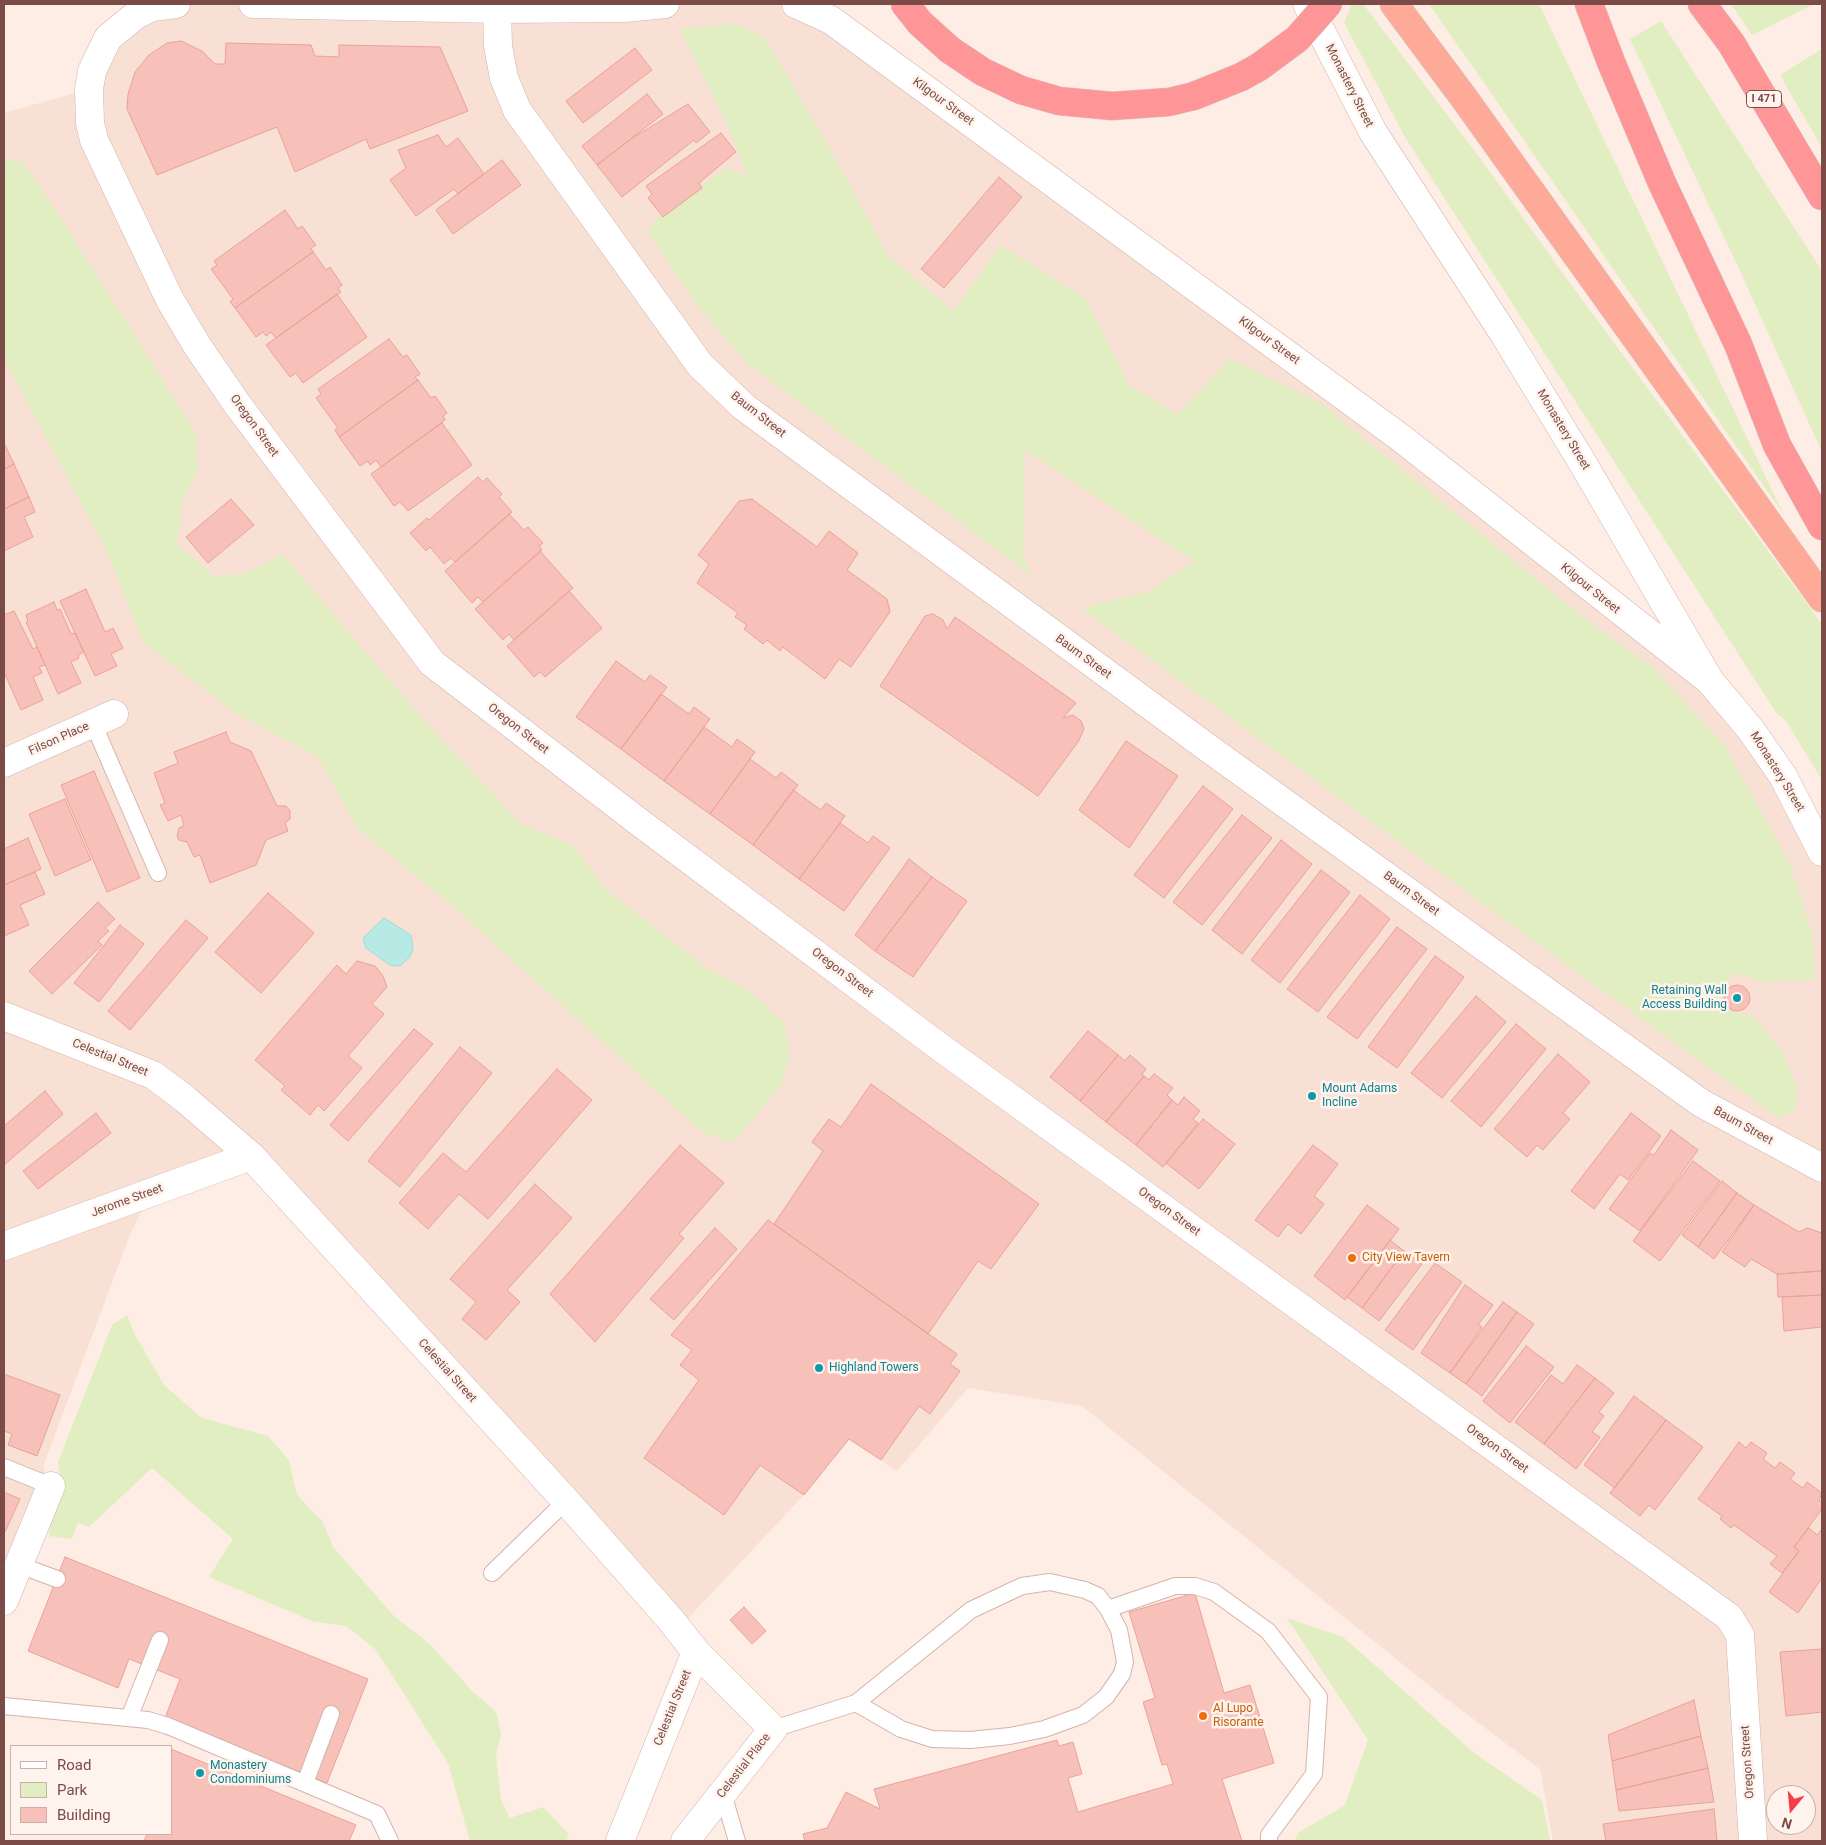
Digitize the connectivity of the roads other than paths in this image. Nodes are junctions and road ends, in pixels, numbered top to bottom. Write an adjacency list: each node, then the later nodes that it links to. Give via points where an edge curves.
1 (176, 4): 46 (street, Oregon Street, via 152,7 136,15 108,38 92,71 89,89 94,140 170,300 198,347 432,663 937,1045 1729,1617 1740,1635)
2 (253, 4): 10 (street)
3 (665, 4): 10 (street, via 625,8)
4 (905, 4): 6 (highway, bridge, via 920,23 950,50 983,72 1021,90 1059,100 1112,106 1169,102 1194,96 1241,77 1297,39)
5 (1307, 4): 15 (street, Monastery Street, via 1373,132 1504,334)
6 (1328, 4)
7 (1394, 4): 14 (highway)
8 (1590, 4): 13 (highway, via 1662,182 1738,344 1776,445)
9 (1702, 4): 12 (highway, I 471, via 1731,43)
10 (497, 9): 22 (street, Baum Street, via 498,46 504,78 517,110 700,365 738,402 1208,748 1701,1103)
11 (808, 9): 15 (street, Kilgour Street, via 831,20 1401,438)
12 (1822, 196)
13 (1822, 526)
14 (1822, 598)
15 (1710, 681): 18 (street, Monastery Street, via 1783,776)
16 (104, 719): 17 (street, Filson Place); 19 (lane)
17 (4, 763)
18 (1822, 852)
19 (158, 873)
20 (4, 1016): 21 (street, Celestial Street, via 153,1075)
21 (250, 1156): 23 (street, Jerome Street); 26 (street, Celestial Street)
22 (1822, 1168)
23 (4, 1246)
24 (4, 1467): 25 (lane)
25 (52, 1486): 27 (street)
26 (566, 1501): 28 (lane); 33 (street, Celestial Street)
27 (19, 1564): 29 (lane); 30 (street)
28 (492, 1573)
29 (57, 1579)
30 (4, 1601)
31 (1108, 1609): 34 (lane, via 1098,1596 1075,1587 1050,1582 1022,1586 971,1610); 34 (lane, via 1119,1630 1125,1662 1122,1674 1106,1697 1083,1715 1044,1729 1010,1736 970,1740 932,1738 901,1729); 45 (lane, via 1175,1586 1196,1586 1214,1592 1268,1631 1319,1698 1314,1774 1269,1835)
32 (160, 1640): 37 (lane)
33 (696, 1652): 38 (street, Celestial Place); 42 (street, Celestial Street)
34 (856, 1703): 38 (lane)
35 (4, 1706): 37 (lane)
36 (331, 1714): 39 (lane)
37 (129, 1718): 39 (lane, via 168,1726)
38 (773, 1729): 40 (street, Celestial Place)
39 (305, 1784): 41 (lane, via 377,1814)
40 (723, 1794): 43 (street, Celestial Place); 44 (lane)
41 (390, 1841)
42 (620, 1841)
43 (685, 1841)
44 (737, 1841)
45 (1269, 1841)
46 (1753, 1841)

